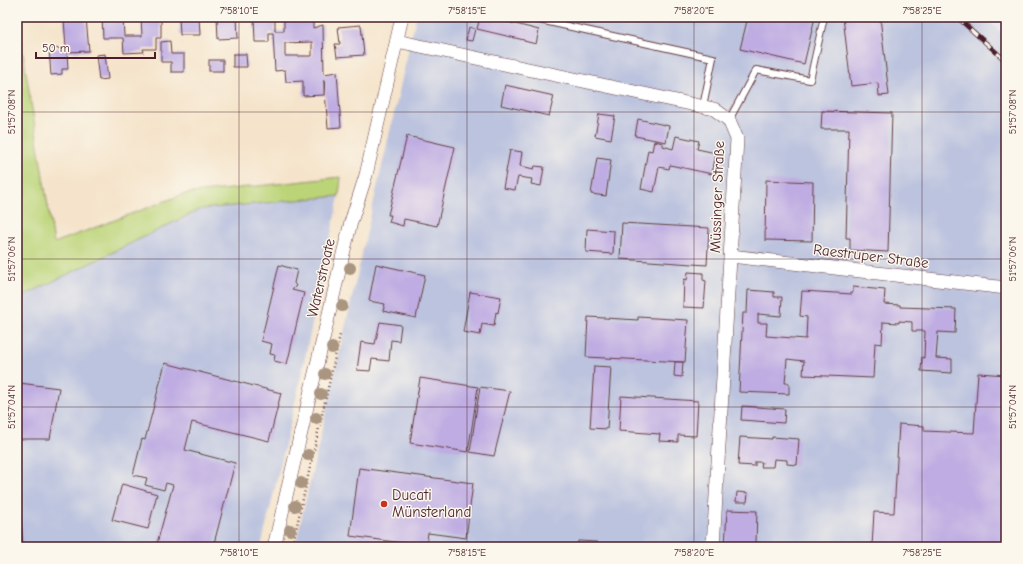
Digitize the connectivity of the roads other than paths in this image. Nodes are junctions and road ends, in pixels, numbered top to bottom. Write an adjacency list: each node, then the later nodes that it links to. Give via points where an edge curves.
1 (402, 17): 4 (street, Waterstroate)
2 (526, 17): 5 (lane, via 713,58)
3 (824, 17): 6 (lane, via 810,80 756,70)
4 (397, 41): 5 (street, Müssinger Straße); 9 (street, Waterstroate, via 366,175 344,250)
5 (703, 106): 6 (street, Müssinger Straße, via 714,109)
6 (729, 120): 7 (street, Müssinger Straße, via 738,138)
7 (731, 256): 8 (street, Raestruper Straße); 10 (street, Müssinger Straße)
8 (1006, 288)
9 (274, 547)
10 (713, 547)

